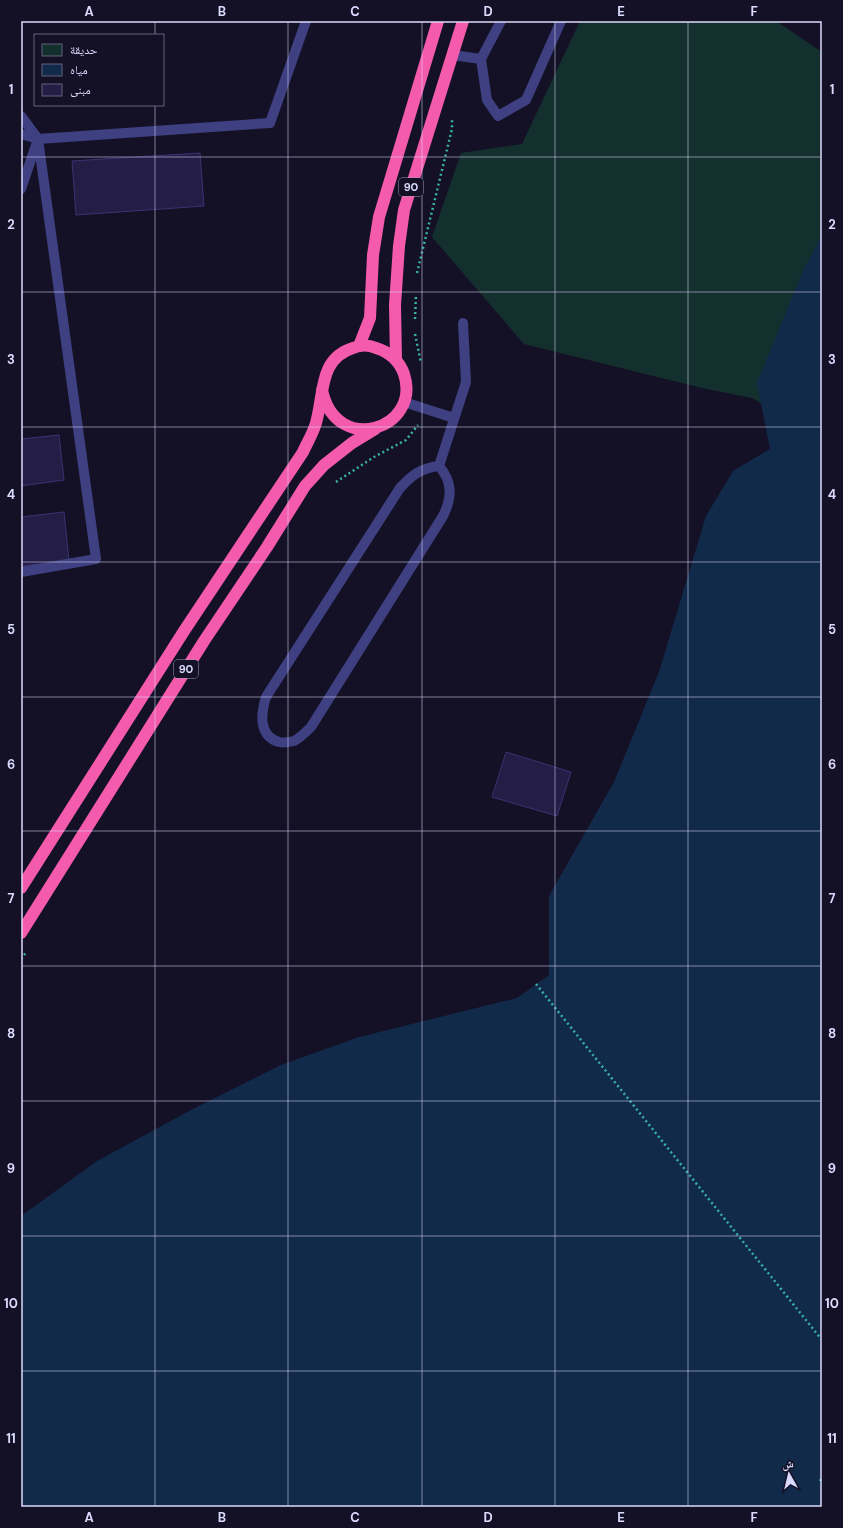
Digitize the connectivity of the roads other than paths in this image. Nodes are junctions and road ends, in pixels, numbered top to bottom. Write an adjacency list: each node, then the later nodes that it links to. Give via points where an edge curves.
1 (306, 21): 10 (lane, via 270,123)
2 (438, 21): 13 (highway, 90, via 380,217 373,255 370,318)
3 (463, 21): 6 (highway, 90)
4 (501, 21): 7 (lane)
5 (561, 21): 7 (lane, via 548,56 526,100 498,116 487,100)
6 (452, 55): 7 (lane); 14 (highway, 90, via 404,210 395,305)
7 (481, 59)
8 (21, 116): 10 (lane)
9 (21, 134): 10 (lane)
10 (38, 139): 11 (lane); 20 (lane, via 96,559)
11 (21, 190)
12 (463, 323): 17 (lane, via 466,382)
13 (359, 346): 14 (highway, 90, via 373,346 386,351); 15 (highway, 90, via 347,349 336,356 328,366)
14 (396, 360): 16 (highway, 90, via 406,380)
15 (322, 390): 18 (highway, via 331,413 340,422 364,430); 21 (highway, 90, via 317,420 303,452 184,630)
16 (404, 402): 17 (lane); 18 (highway, 90, via 398,413)
17 (454, 418): 19 (lane)
18 (377, 428): 22 (highway, 90, via 352,443 324,465 305,486 268,547 204,641)
19 (439, 466): 19 (lane, via 427,467 412,474 400,488 266,697 262,712 263,725 267,735 274,740 293,741 311,727 443,516 450,495 446,473)
20 (21, 572)
21 (21, 888)
22 (21, 933)

